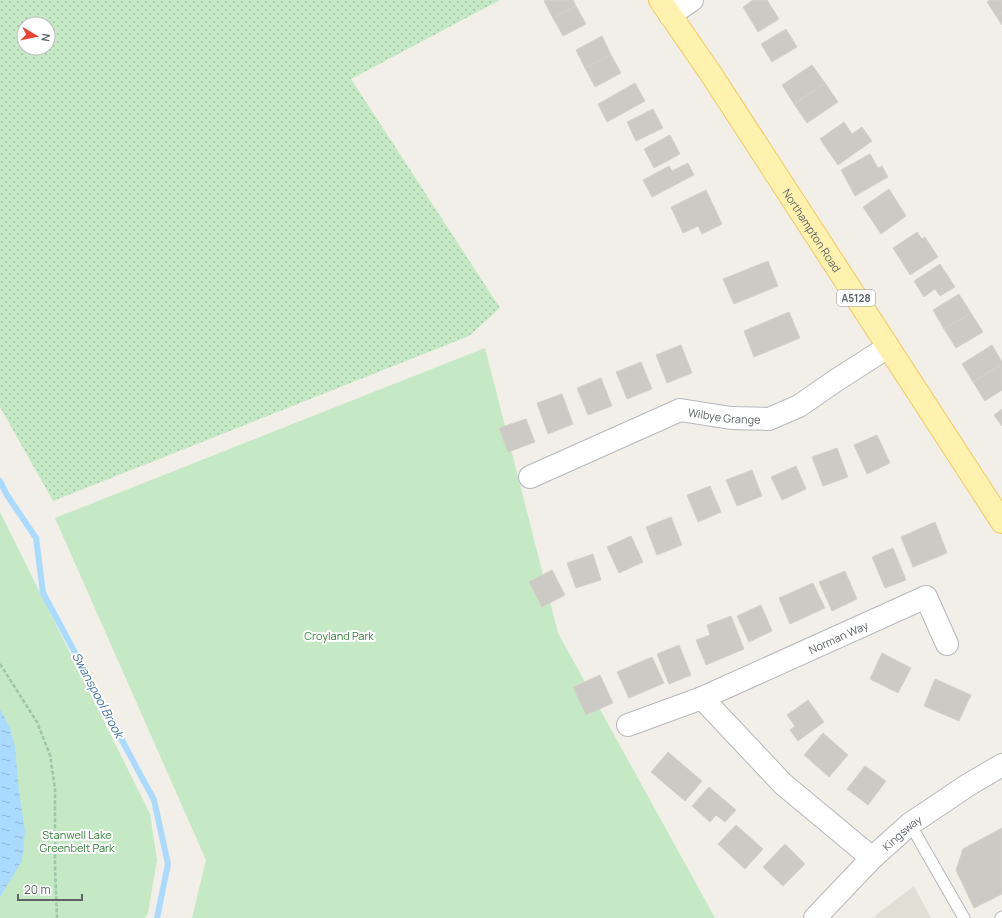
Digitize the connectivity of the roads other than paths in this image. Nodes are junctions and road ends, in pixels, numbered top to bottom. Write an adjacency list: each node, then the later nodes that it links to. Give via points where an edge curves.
1 (692, 0): 2 (street)
2 (665, 7): 3 (main road, Northampton Road / A5128)
3 (888, 347): 4 (street, Wilbye Grange, via 799,406 769,419 731,418 680,410); 5 (main road, Northampton Road / A5128)
4 (530, 477)
5 (1002, 522)
6 (947, 644): 7 (street, Norman Way, via 926,596)
7 (702, 698): 8 (street, Norman Way); 11 (street, via 783,784)
8 (628, 725)
9 (1002, 765): 10 (street, Kingsway)
10 (910, 824): 11 (street, Kingsway); 13 (lane)
11 (872, 858): 12 (street, Kingsway)
12 (815, 918)
13 (964, 918)

